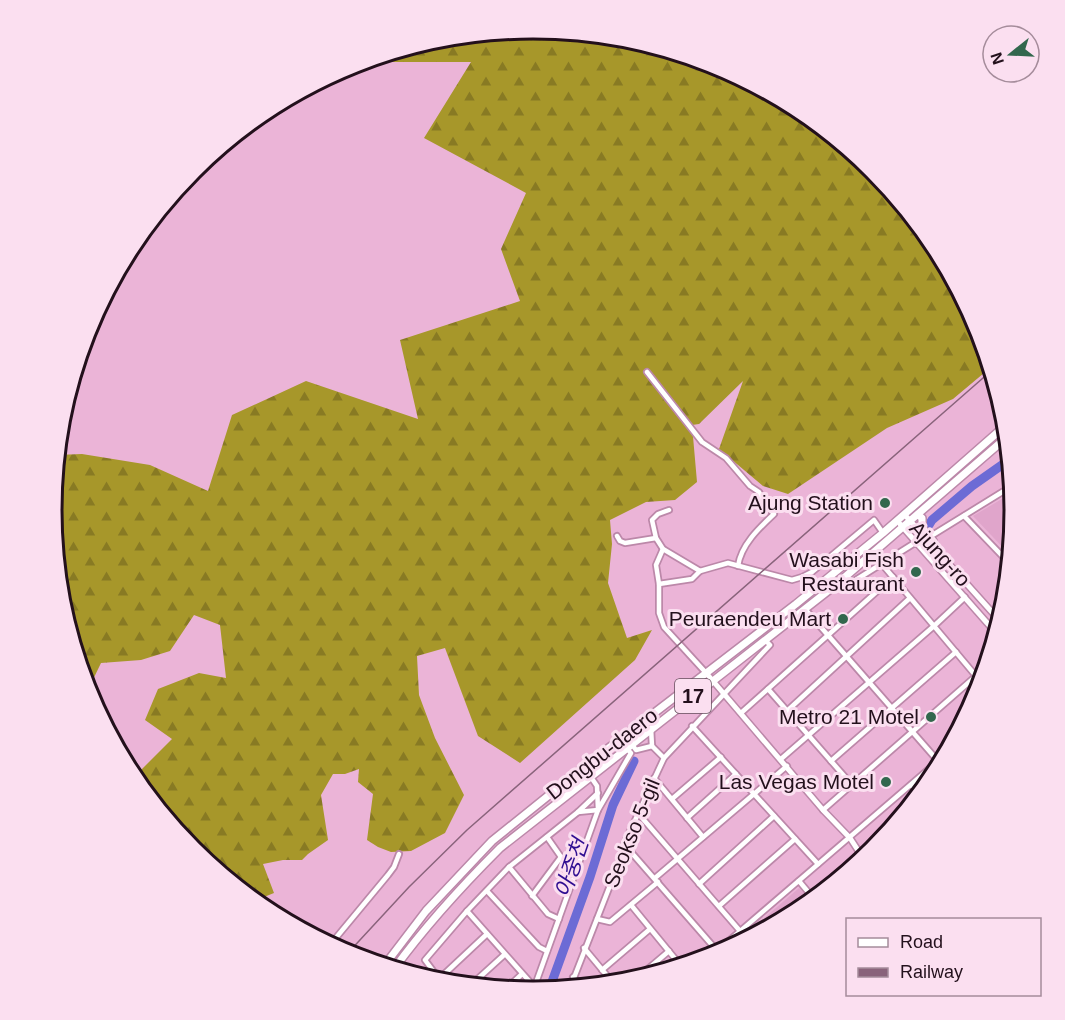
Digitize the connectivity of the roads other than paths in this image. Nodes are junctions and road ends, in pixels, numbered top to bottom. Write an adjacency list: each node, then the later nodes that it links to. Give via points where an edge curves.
1 (647, 372): 21 (street, via 702,442 726,458 774,514 740,555)
2 (996, 433): 6 (main road, Dongbu-daero / 17)
3 (998, 445): 7 (main road, Dongbu-daero / 17)
4 (1003, 492): 8 (street)
5 (669, 510): 15 (street, via 651,520)
6 (904, 514): 9 (main road, Dongbu-daero / 17); 10 (street, Ajung-ro)
7 (918, 514): 10 (main road, Dongbu-daero / 17); 14 (main road, via 922,528)
8 (964, 516): 14 (street); 19 (street)
9 (897, 520): 11 (street, Ajung-ro); 12 (main road, Dongbu-daero / 17)
10 (911, 521): 11 (main road, Dongbu-daero / 17); 17 (street, Ajung-ro)
11 (904, 528): 16 (street, Ajung-ro); 24 (main road, Dongbu-daero / 17)
12 (883, 533): 21 (street, via 874,520 802,578 792,580); 36 (main road, Dongbu-daero / 17)
13 (617, 536): 15 (street, via 625,543)
14 (931, 536): 17 (main road)
15 (657, 538): 18 (street)
16 (918, 544): 20 (street); 26 (street, Ajung-ro)
17 (932, 545): 29 (street, Ajung-ro)
18 (663, 549): 22 (street); 25 (street, via 656,565)
19 (1001, 554)
20 (881, 563): 23 (street); 24 (street, via 843,588)
21 (738, 566): 22 (street, via 729,563)
22 (700, 571): 25 (street, via 692,579)
23 (893, 577): 27 (street); 32 (street)
24 (838, 583): 28 (main road, Dongbu-daero / 17)
25 (659, 584): 36 (street, via 659,613 664,627)
26 (965, 597): 30 (street, Ajung-ro); 31 (street, Ajung-ro)
27 (910, 598): 31 (street); 35 (street)
28 (805, 609): 32 (street); 33 (main road, Dongbu-daero / 17)
29 (992, 612)
30 (989, 625)
31 (934, 626): 34 (street); 40 (street, Ajung-ro)
32 (829, 636): 35 (street); 41 (street)
33 (766, 640): 39 (main road, Dongbu-daero / 17); 42 (street, Seokso 5-gil, via 770,645)
34 (956, 652): 37 (street); 43 (street)
35 (847, 657): 40 (street); 44 (street)
36 (707, 674): 39 (street); 58 (main road, Dongbu-daero / 17)
37 (974, 674)
38 (972, 680): 48 (street)
39 (713, 681): 42 (street); 47 (main road, Dongbu-daero / 17)
40 (870, 683): 43 (street); 49 (street, Ajung-ro)
41 (768, 689): 44 (street); 45 (street)
42 (724, 694): 45 (street); 46 (street, Seokso 5-gil)
43 (891, 708): 48 (street); 56 (street)
44 (787, 711): 49 (street)
45 (741, 713): 55 (street)
46 (692, 726): 53 (street); 54 (street, Seokso 5-gil)
47 (651, 728): 50 (street); 51 (main road, Dongbu-daero / 17)
48 (912, 732): 52 (street); 63 (street)
49 (809, 736): 55 (street, Ajung-ro); 56 (street)
50 (652, 746): 51 (street); 54 (street)
51 (631, 749): 60 (main road, Dongbu-daero / 17); 69 (street)
52 (934, 756)
53 (721, 757): 59 (street); 68 (street)
54 (664, 758): 61 (street, Seokso 5-gil)
55 (781, 759): 57 (street)
56 (831, 761): 63 (street)
57 (787, 766): 67 (street); 70 (street)
58 (584, 767): 60 (street); 108 (main road, Dongbu-daero / 17, via 492,841 426,911)
59 (736, 774): 67 (street); 74 (street)
60 (591, 776): 66 (street); 110 (main road, Dongbu-daero / 17, via 500,848 427,926)
61 (654, 778): 68 (street); 72 (street, Seokso 5-gil)
62 (918, 780): 64 (street)
63 (852, 785): 70 (street)
64 (911, 785): 65 (street); 77 (street)
65 (913, 787)
66 (598, 793): 69 (street); 71 (street)
67 (754, 793): 73 (street); 76 (street)
68 (672, 799): 74 (street)
69 (598, 810): 71 (street); 85 (street)
70 (823, 810): 77 (street)
71 (578, 812): 75 (street)
72 (638, 812): 79 (street, Seokso 5-gil); 83 (street)
73 (774, 816): 78 (street); 89 (street)
74 (687, 818): 76 (street)
75 (547, 837): 82 (street); 86 (street)
76 (703, 837): 83 (street)
77 (850, 838): 80 (street); 84 (street)
78 (795, 839): 84 (street); 94 (street)
79 (624, 844): 87 (street); 97 (street, Seokso 5-gil)
80 (858, 850)
81 (399, 854): 102 (street, via 388,875)
82 (561, 857): 85 (street); 92 (street)
83 (678, 858): 87 (street); 89 (street)
84 (818, 864): 88 (street)
85 (577, 865): 96 (street)
86 (509, 867): 90 (street); 92 (street)
87 (656, 880): 93 (street); 103 (street)
88 (799, 881): 91 (street); 99 (street)
89 (699, 884): 94 (street)
90 (486, 891): 95 (street); 105 (street)
91 (808, 892)
92 (532, 896): 96 (street, via 548,914)
93 (631, 905): 97 (street, via 610,922); 98 (street)
94 (719, 906): 99 (street)
95 (467, 910): 100 (street); 112 (street, via 425,960)
96 (559, 919): 105 (street)
97 (597, 919): 104 (street, Seokso 5-gil)
98 (650, 928): 106 (street); 113 (street)
99 (740, 931): 101 (street)
100 (487, 934): 107 (street); 114 (street)
101 (736, 935)
102 (336, 938)
103 (712, 945)
104 (584, 948): 113 (street); 117 (street, Seokso 5-gil)
105 (547, 951): 121 (street)
106 (669, 951): 109 (street); 111 (street)
107 (504, 955): 115 (street); 118 (street)
108 (390, 959)
109 (675, 959)
110 (400, 962)
111 (652, 965)
112 (432, 970)
113 (602, 970): 116 (street)
114 (448, 973)
115 (522, 974): 119 (street); 120 (street)
116 (606, 975)
117 (573, 977)
118 (479, 978)
119 (515, 980)
120 (530, 981)
121 (536, 981)

